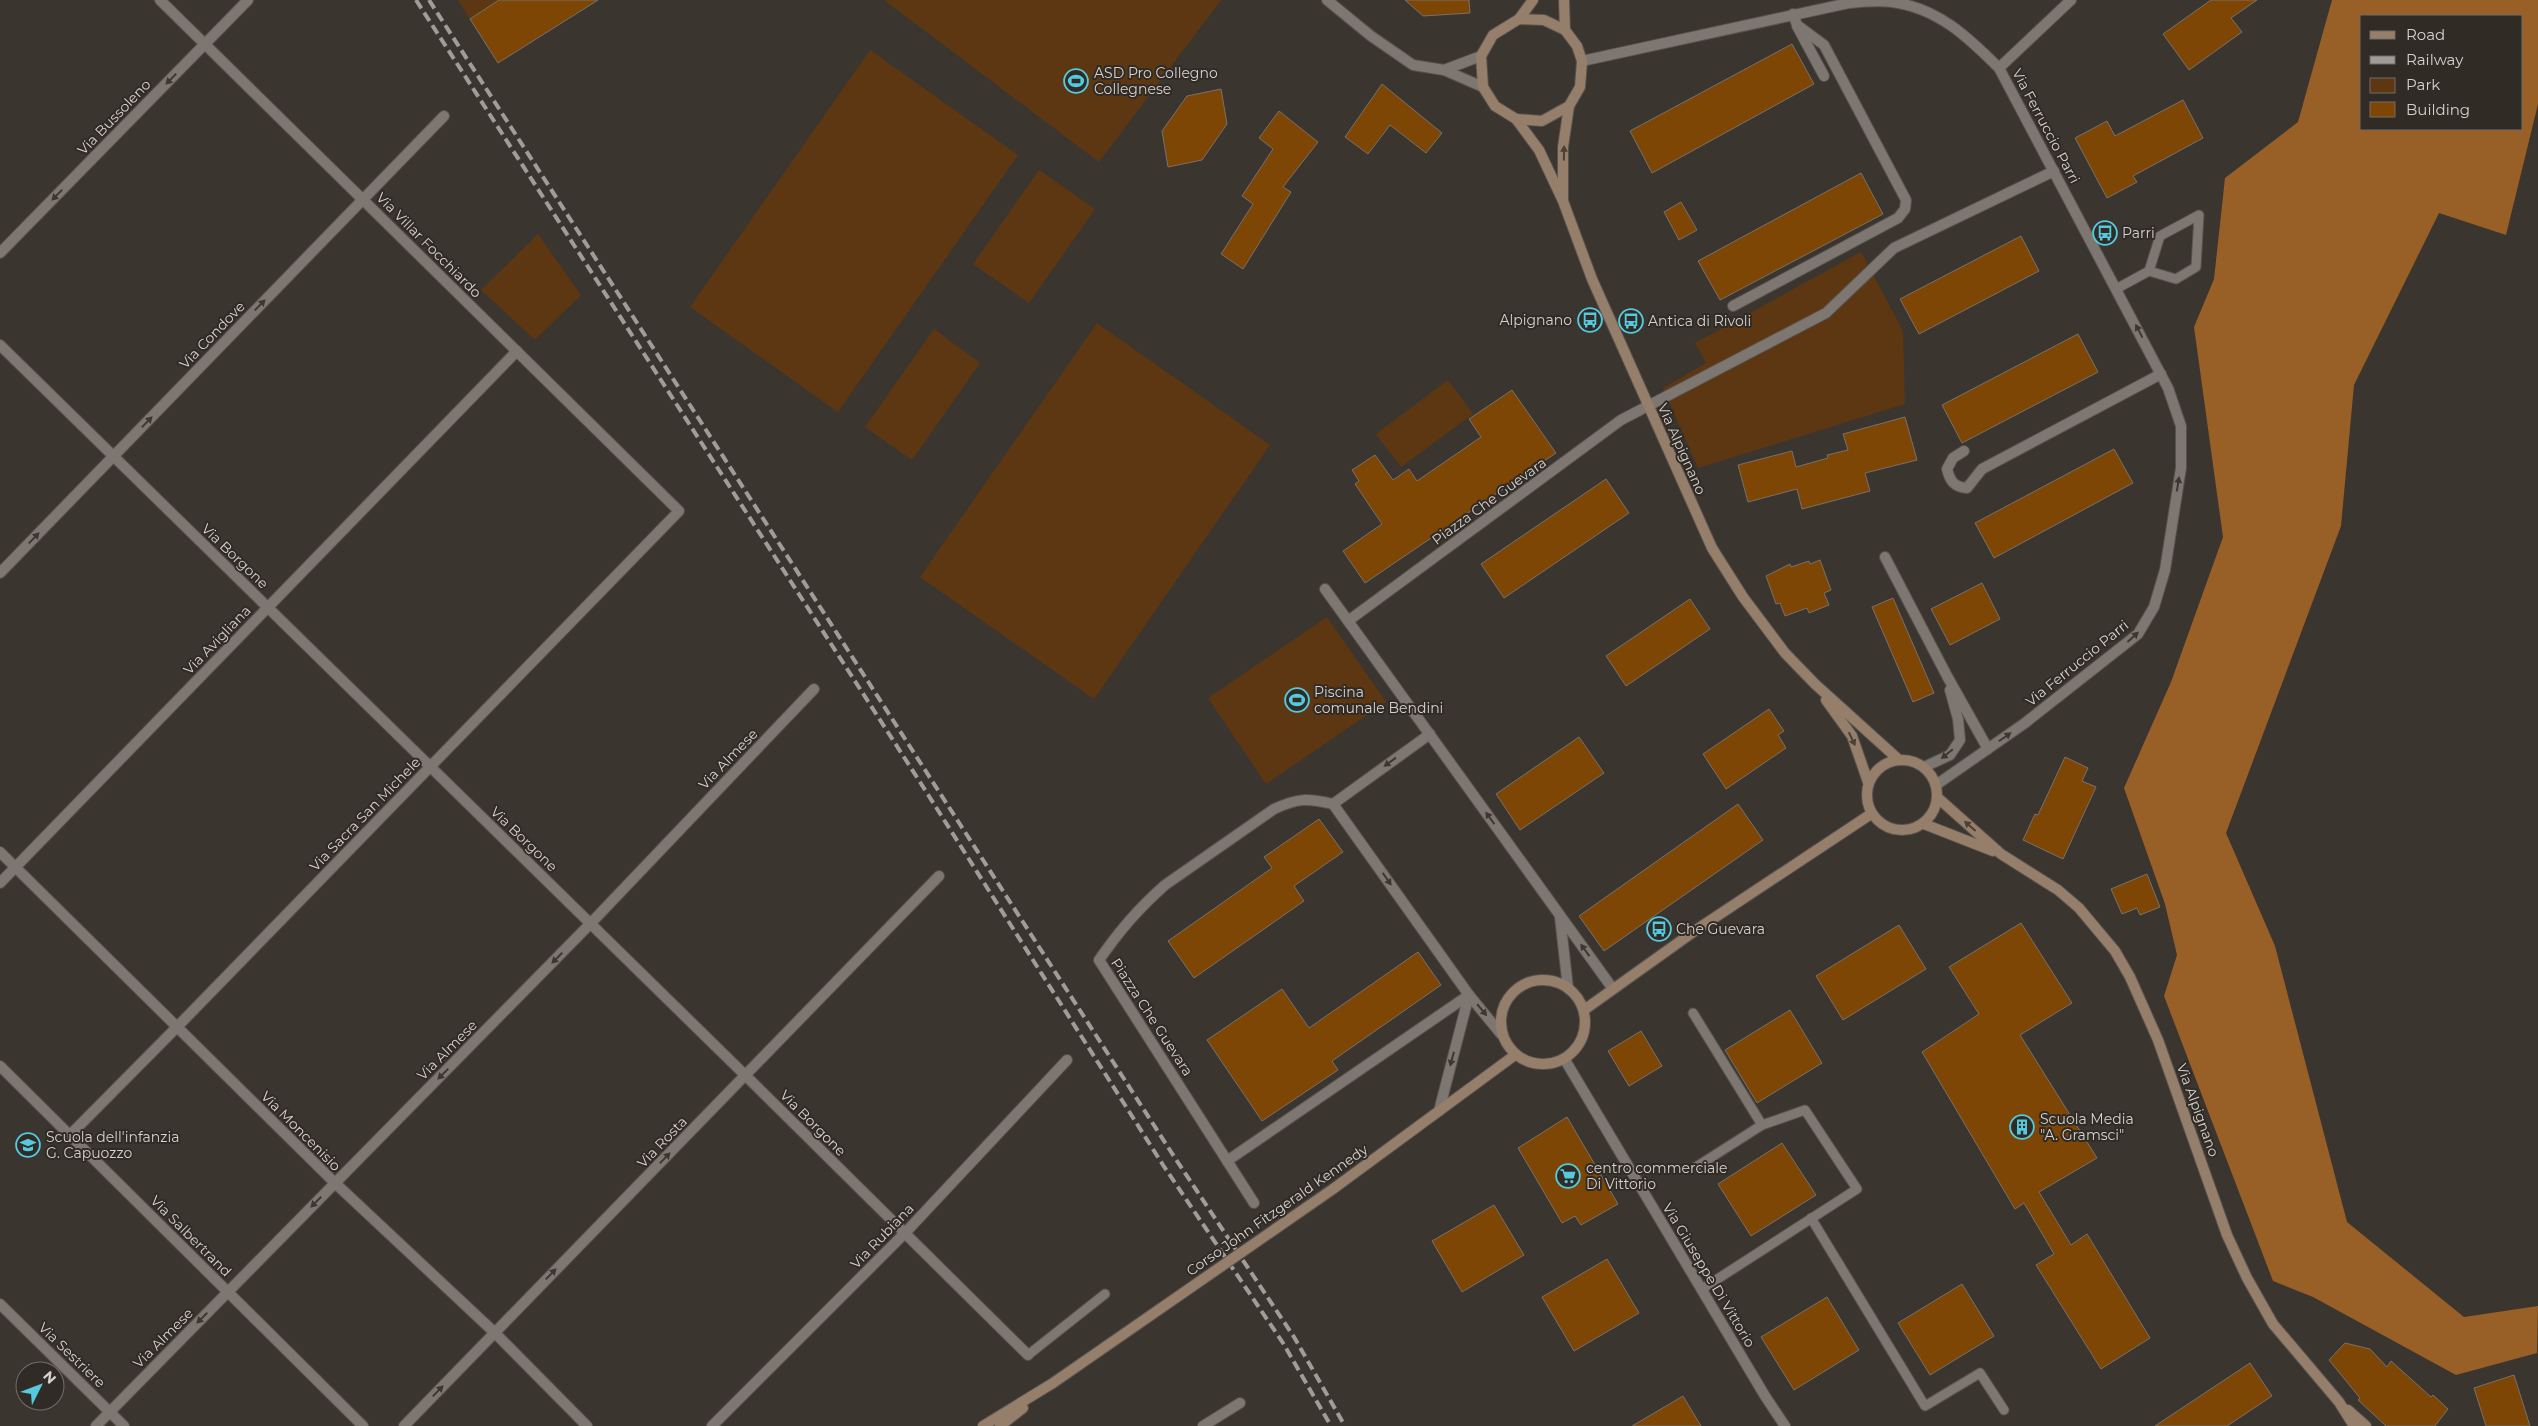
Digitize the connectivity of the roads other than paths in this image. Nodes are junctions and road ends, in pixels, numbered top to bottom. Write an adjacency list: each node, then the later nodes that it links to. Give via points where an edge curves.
1 (160, 0): 11 (street, Via Villar Focchiardo)
2 (248, 0): 11 (street, Via Bussoleno)
3 (1326, 0): 15 (street, via 1413,66)
4 (1533, 0): 8 (street)
5 (1564, 0): 10 (street)
6 (2072, 0): 14 (street)
7 (1793, 14): 9 (street); 13 (street, Via Ferruccio Parri); 14 (street, Via Ferruccio Parri, via 1849,3 1891,2 1928,11 1965,34)
8 (1519, 19): 10 (street, via 1544,20); 12 (street, via 1493,35)
9 (1797, 25): 16 (street); 27 (street, via 1824,45 1906,200 1905,209 1898,218)
10 (1565, 30): 13 (street, via 1577,46)
11 (205, 44): 22 (street, Via Villar Focchiardo); 24 (street, Via Bussoleno, one-way to 24)
12 (1481, 56): 15 (street); 17 (street)
13 (1582, 61): 18 (street, via 1580,87)
14 (1999, 68): 21 (street, Via Ferruccio Parri)
15 (1444, 70): 17 (street)
16 (1824, 76)
17 (1482, 87): 20 (street, via 1495,106)
18 (1569, 106): 20 (street, via 1542,120); 23 (street, one-way to 18)
19 (444, 116): 22 (street, Via Condove)
20 (1516, 119): 23 (street, Via Alpignano, via 1539,150)
21 (2054, 171): 26 (street, Via Ferruccio Parri); 31 (street, Piazza Che Guevara, via 1894,248 1826,313)
22 (363, 199): 29 (street, Via Villar Focchiardo); 33 (street, Via Condove, one-way to 22)
23 (1563, 202): 31 (street, Via Alpignano, via 1592,279)
24 (0, 253)
25 (2149, 271): 25 (lane, via 2160,236 2199,215 2196,267 2176,279); 26 (lane)
26 (2116, 289): 30 (street, Via Ferruccio Parri, one-way to 26)
27 (1733, 306)
28 (0, 345): 33 (street, Via Borgone)
29 (517, 351): 34 (street, Via Villar Focchiardo); 38 (street, Via Avigliana)
30 (2162, 374): 32 (street, via 1982,469 1967,488 1958,487 1950,480 1947,470 1953,458); 44 (street, Via Ferruccio Parri, one-way to 30, via 2138,634 2154,606 2165,570 2181,461 2182,426)
31 (1648, 407): 39 (street, Piazza Che Guevara, via 1621,420); 41 (street, Via Alpignano, via 1712,548 1743,597 1785,653)
32 (1964, 451)
33 (114, 456): 36 (street, Via Condove, one-way to 33); 38 (street, Via Borgone)
34 (679, 511): 46 (street, Via Sacra San Michele)
35 (1885, 557): 40 (street)
36 (0, 573)
37 (1325, 589): 39 (street)
38 (268, 608): 46 (street, Via Borgone); 56 (street, Via Avigliana)
39 (1348, 621): 43 (street)
40 (1947, 676): 44 (street); 47 (street, one-way to 47, via 1960,740 1950,755)
41 (1815, 684): 45 (street, Via Alpignano); 48 (street, Via Alpignano, one-way to 48, via 1852,736)
42 (814, 689): 60 (street, Via Almese)
43 (1430, 734): 51 (street, one-way to 51); 59 (street, one-way to 43)
44 (1988, 749): 49 (street, Via Ferruccio Parri)
45 (1898, 759): 47 (street, via 1910,760); 48 (street, via 1878,768)
46 (430, 767): 60 (street, Via Borgone); 66 (street, Via Sacra San Michele)
47 (1924, 767): 49 (street)
48 (1868, 782): 52 (street, via 1866,796)
49 (1936, 785): 50 (street)
50 (1938, 798): 53 (street, via 1935,810); 55 (street, Via Alpignano, one-way to 50)
51 (1333, 804): 63 (street, one-way to 63); 76 (street, Piazza Che Guevara, via 1307,798 1274,809 1148,899 1128,919 1099,960)
52 (1871, 814): 53 (street, via 1882,825 1896,830 1912,830); 62 (street)
53 (1924, 824): 55 (street, Via Alpignano)
54 (0, 852): 56 (street, Via Moncenisio)
55 (2001, 854): 89 (street, Via Alpignano, via 2058,890 2079,908 2115,951 2158,1040 2227,1235 2247,1278 2272,1324)
56 (16, 867): 58 (street, Via Avigliana); 66 (street, Via Moncenisio)
57 (939, 876): 72 (street, Via Rosta)
58 (0, 883)
59 (1560, 914): 61 (street); 62 (street, one-way to 59)
60 (591, 924): 72 (street, Via Borgone); 78 (street, Via Almese, one-way to 78)
61 (1568, 988): 64 (street); 67 (street, via 1544,979 1526,982 1509,995 1500,1013)
62 (1613, 989): 64 (street)
63 (1469, 995): 67 (street, one-way to 67); 73 (street, one-way to 73); 76 (street)
64 (1584, 1010): 70 (street, via 1584,1034 1575,1051)
65 (1694, 1013): 74 (lane)
66 (178, 1028): 75 (street, Via Sacra San Michele); 78 (street, Via Moncenisio)
67 (1501, 1034): 68 (street)
68 (1515, 1055): 70 (street, via 1532,1064 1546,1066); 73 (street, Corso John Fitzgerald Kennedy)
69 (1067, 1060): 81 (street, Via Rubiana)
70 (1565, 1060): 82 (street, Via Giuseppe Di Vittorio)
71 (0, 1066): 75 (street, Via Salbertrand)
72 (746, 1076): 81 (street, Via Borgone); 86 (street, Via Rosta, one-way to 72)
73 (1439, 1111): 88 (street, Corso John Fitzgerald Kennedy, bridge, via 1333,1189)
74 (1762, 1125): 77 (lane); 80 (lane, via 1805,1110 1857,1189)
75 (70, 1135): 83 (street, Via Salbertrand)
76 (1227, 1161): 79 (street, Piazza Che Guevara)
77 (1696, 1167)
78 (335, 1183): 83 (street, Via Almese, one-way to 83); 86 (street, Via Moncenisio)
79 (1254, 1203)
80 (1812, 1218): 82 (lane); 91 (lane, via 1925,1406 1980,1373)
81 (905, 1233): 87 (street, Via Borgone); 98 (street, Via Rubiana)
82 (1702, 1289): 102 (street, Via Giuseppe Di Vittorio)
83 (228, 1292): 92 (street, Via Almese, one-way to 92); 95 (street, Via Salbertrand)
84 (1105, 1294): 87 (lane)
85 (0, 1304): 92 (street, Via Sestriere)
86 (494, 1332): 96 (street, Via Rosta, one-way to 86); 97 (street, Via Moncenisio)
87 (1028, 1355)
88 (1054, 1383): 99 (street, Corso John Fitzgerald Kennedy); 100 (street, Corso John Fitzgerald Kennedy)
89 (2339, 1402): 103 (street, Via Alpignano); 104 (street, Via Alpignano)
90 (1240, 1403): 101 (street)
91 (2004, 1410)
92 (110, 1412): 93 (street, Via Almese); 94 (street, Via Sestriere)
93 (96, 1426)
94 (124, 1426)
95 (363, 1426)
96 (404, 1426)
97 (587, 1426)
98 (712, 1426)
99 (983, 1426)
100 (1000, 1426)
101 (1203, 1426)
102 (1785, 1426)
103 (2354, 1426)
104 (2366, 1426)

